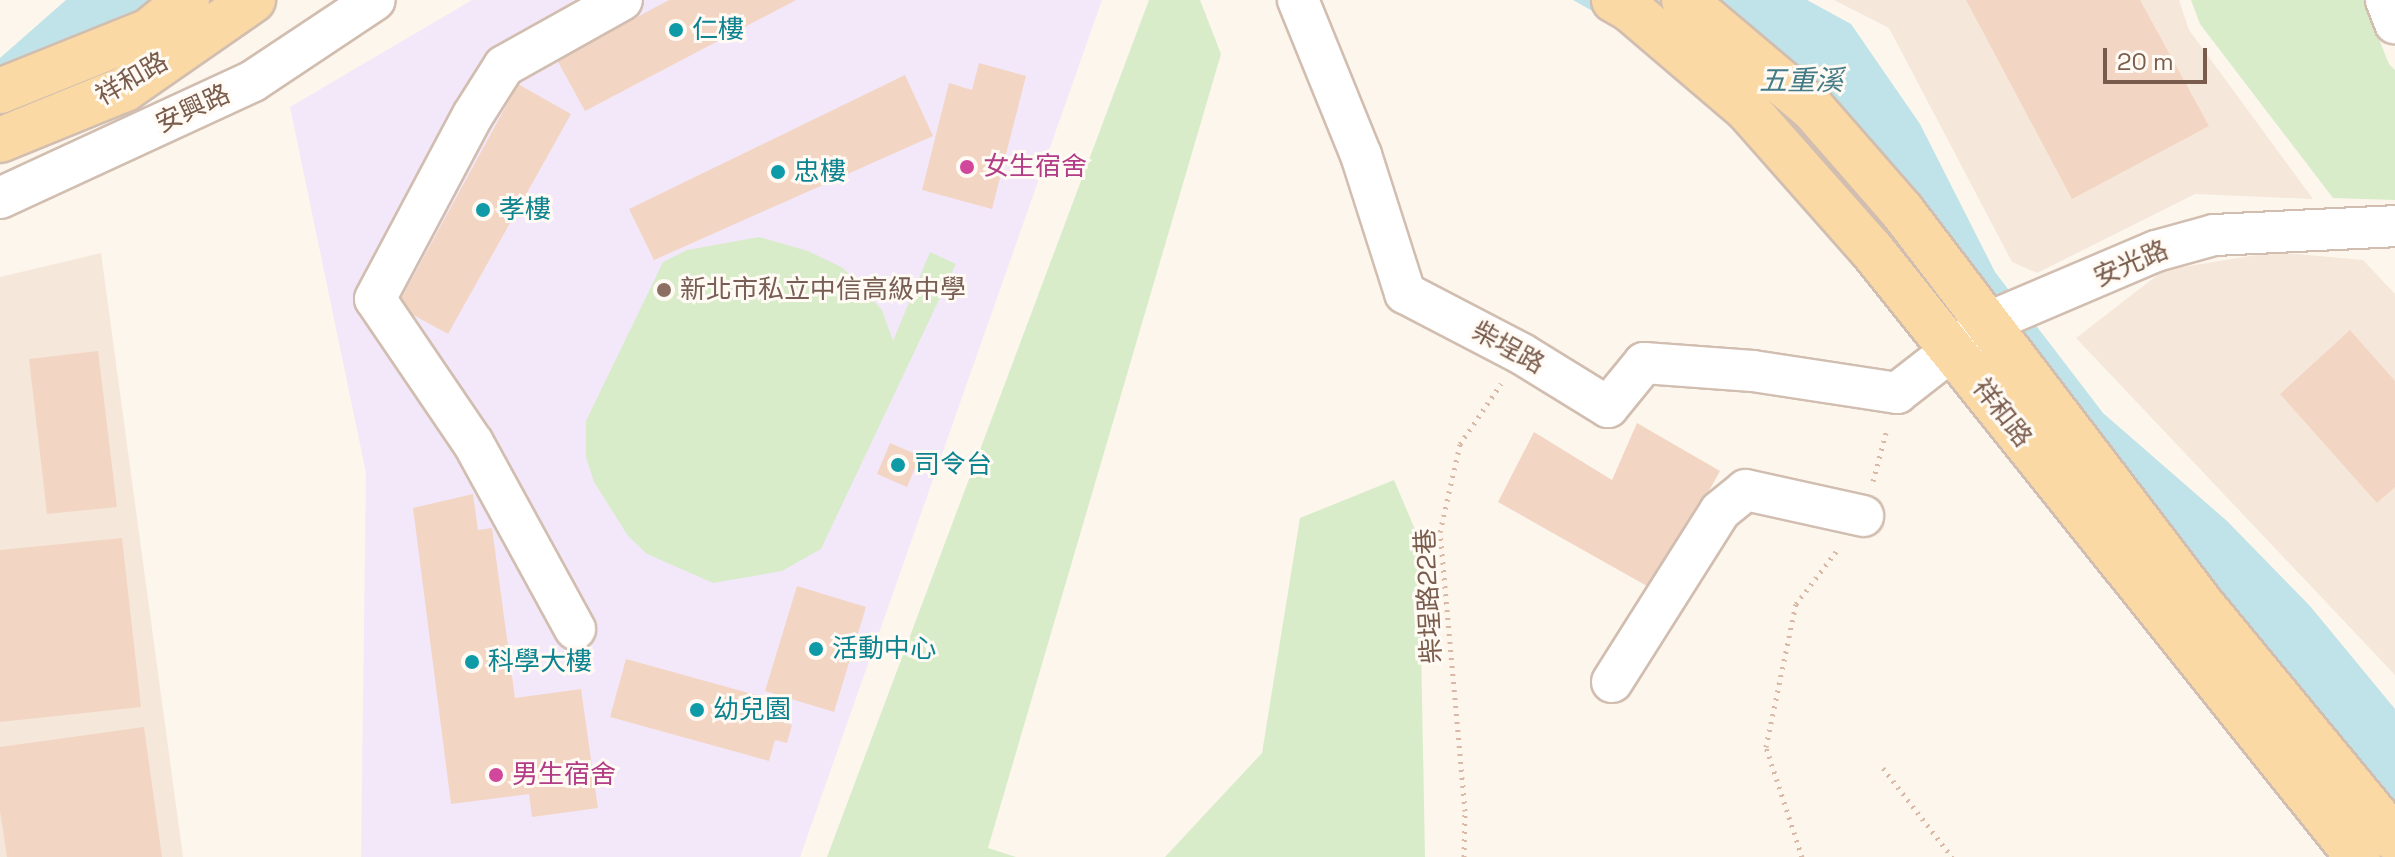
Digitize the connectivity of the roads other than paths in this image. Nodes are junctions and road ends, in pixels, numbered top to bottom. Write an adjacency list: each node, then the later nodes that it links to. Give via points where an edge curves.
1 (187, 0): 10 (main road, 祥和路, via 149,31)
2 (253, 0): 11 (main road, 祥和路, via 125,89)
3 (375, 0): 12 (street, 安興路, via 253,81)
4 (622, 0): 18 (street, via 504,66 375,299 473,443)
5 (1298, 0): 16 (street, 柴埕路, via 1361,155 1405,293 1522,354 1608,407 1644,363 1753,371)
6 (1614, 0): 15 (main road, 祥和路, via 1747,109)
7 (1684, 0): 14 (main road, 祥和路, via 1813,109 1902,211)
8 (2386, 0): 9 (street)
9 (2395, 23)
10 (0, 91)
11 (0, 140)
12 (0, 198)
13 (2395, 226): 14 (street, 安光路, via 2214,235 2156,251)
14 (1987, 323): 15 (street, 安光路); 21 (main road, 祥和路, via 2198,600)
15 (1951, 349): 16 (street, 安光路); 20 (main road, 祥和路)
16 (1897, 393)
17 (1863, 516): 19 (street, via 1746,490 1720,511)
18 (575, 629)
19 (1612, 682)
20 (2291, 774): 22 (main road); 23 (main road, 祥和路)
21 (2395, 839)
22 (2343, 857)
23 (2358, 857)

